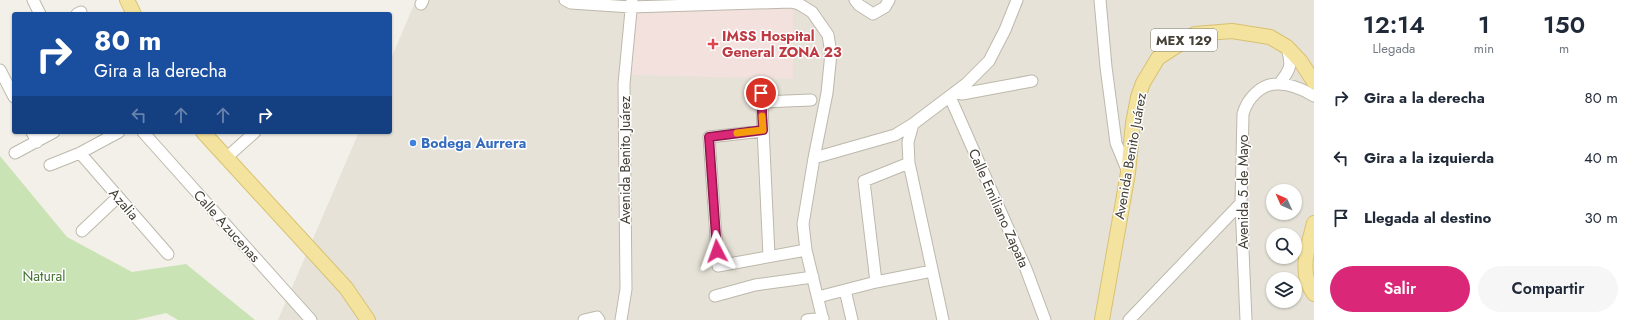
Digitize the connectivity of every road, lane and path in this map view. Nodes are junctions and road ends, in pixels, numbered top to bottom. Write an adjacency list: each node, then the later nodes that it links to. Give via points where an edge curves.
1 (33, 0): 8 (street)
2 (565, 0): 7 (street, via 571,4)
3 (855, 0): 4 (street, via 873,14 885,7)
4 (889, 0)
5 (1016, 0): 16 (street, via 989,61)
6 (1100, 0): 34 (street, via 1116,143)
7 (631, 3): 31 (street, via 791,2 812,12 828,36 832,54 828,93); 54 (street, Avenida Benito Juárez, via 624,84 626,289)
8 (39, 12)
9 (1286, 48): 12 (main road, Avenida Benito Juárez / MEX 129, via 1301,62); 13 (street, via 1290,67); 34 (main road, Avenida Benito Juárez / MEX 129, via 1270,37 1232,31 1195,34 1158,58 1138,97)
10 (0, 70): 15 (street)
11 (1032, 81): 16 (street)
12 (1314, 82)
13 (1279, 84): 17 (street, via 1302,89); 36 (street, Avenida 5 de Mayo, via 1267,86 1257,93 1248,101 1243,114)
14 (761, 85): 19 (street)
15 (12, 93)
16 (953, 94): 20 (street); 58 (street, Calle Emiliano Zapata)
17 (1314, 96)
18 (811, 100): 19 (street)
19 (762, 102): 21 (street)
20 (913, 124): 31 (street, via 895,135); 32 (street, via 908,142)
21 (763, 130): 41 (street); 41 (street, via 709,137 718,266)
22 (46, 134): 27 (street)
23 (115, 134): 29 (street)
24 (145, 134): 50 (street, Calle Azucenas)
25 (204, 134): 30 (main road)
26 (253, 134): 30 (street)
27 (34, 137): 28 (street)
28 (15, 153)
29 (80, 153): 33 (street); 35 (street, Azalia)
30 (226, 158): 51 (main road, via 346,288)
31 (814, 158): 39 (street, via 804,224)
32 (909, 163): 42 (street); 44 (street, via 864,181)
33 (50, 165)
34 (1128, 172): 59 (main road, Avenida Benito Juárez / MEX 129)
35 (118, 197): 38 (street); 40 (street, Azalia)
36 (1242, 203): 60 (street); 61 (street, Avenida 5 de Mayo)
37 (1314, 223): 46 (main road, via 1305,259 1307,285)
38 (82, 231)
39 (806, 250): 41 (street); 43 (street)
40 (168, 254)
41 (769, 256)
42 (932, 271): 44 (street); 57 (street)
43 (813, 277): 47 (street, via 755,285); 48 (street)
44 (876, 282): 45 (street)
45 (845, 290): 48 (street); 56 (street)
46 (1314, 294)
47 (715, 296)
48 (818, 297): 49 (street)
49 (823, 319): 55 (street)
50 (311, 320)
51 (368, 320)
52 (584, 320): 53 (street, via 597,317)
53 (598, 320)
54 (621, 320)
55 (807, 320)
56 (852, 320)
57 (943, 320)
58 (1045, 320)
59 (1102, 320)
60 (1130, 320)
61 (1246, 320)

